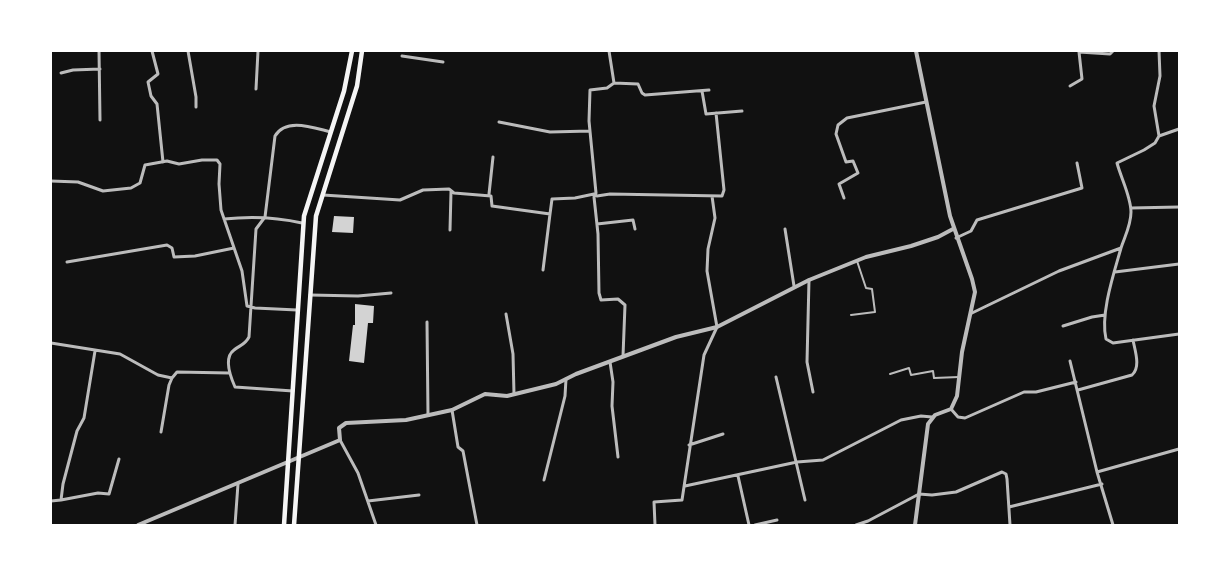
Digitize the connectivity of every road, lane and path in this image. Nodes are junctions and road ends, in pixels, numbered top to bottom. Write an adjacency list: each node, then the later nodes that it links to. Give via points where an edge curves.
1 (99, 51): 13 (street)
2 (152, 51): 31 (street, via 158,74 148,82 157,104)
3 (188, 51): 21 (street)
4 (258, 51): 17 (street)
5 (352, 51): 28 (main road)
6 (362, 51): 35 (main road, via 357,86)
7 (609, 51): 15 (street)
8 (916, 51): 20 (street)
9 (1113, 51): 16 (street, via 1078,52 1082,79)
10 (1159, 51): 29 (street, via 1160,76 1154,106)
11 (402, 56): 12 (street)
12 (443, 62)
13 (100, 69): 14 (street); 24 (street)
14 (61, 73)
15 (614, 83): 19 (street, via 640,85 645,95); 27 (street, via 590,90)
16 (1070, 86)
17 (256, 89)
18 (709, 90): 19 (street)
19 (702, 91): 23 (street, via 705,113)
20 (926, 102): 39 (street, via 847,118 838,125 836,134 846,162 853,161 858,173 839,184); 49 (street)
21 (196, 107)
22 (742, 111): 23 (street)
23 (716, 113): 38 (street, via 724,194)
24 (99, 120)
25 (499, 122): 27 (street, via 550,132)
26 (1179, 129): 29 (street)
27 (590, 131): 37 (street)
28 (331, 132): 43 (street, via 290,126 277,132); 45 (main road)
29 (1159, 136): 41 (street, via 1155,143 1117,163)
30 (493, 157): 36 (street)
31 (163, 162): 33 (street, via 145,165 140,183 132,188 100,191 78,182); 44 (street, via 219,161 219,197)
32 (1077, 163): 51 (street, via 1082,188 977,220 971,231)
33 (51, 182)
34 (451, 191): 35 (street, via 423,190 400,200); 36 (street); 50 (street)
35 (321, 195): 62 (main road)
36 (489, 195): 42 (street, via 492,206)
37 (596, 195): 38 (street); 42 (street, via 552,199); 46 (street)
38 (712, 196): 71 (street, via 715,218 706,264)
39 (844, 198)
40 (1179, 207): 41 (street)
41 (1131, 208): 53 (street)
42 (550, 214): 57 (street)
43 (265, 217): 44 (street); 45 (street); 63 (street, via 256,229)
44 (224, 219): 52 (street)
45 (303, 224): 64 (main road)
46 (596, 224): 48 (street, via 633,220); 76 (street, via 600,300 618,299 625,305)
47 (785, 228): 60 (street)
48 (635, 229)
49 (953, 229): 51 (street); 54 (street)
50 (450, 230)
51 (956, 238): 65 (street, via 974,285)
52 (234, 248): 55 (street, via 184,257 173,256 167,245); 63 (street)
53 (1121, 248): 58 (street); 65 (street, via 1059,271)
54 (857, 261): 59 (street); 67 (street, via 866,288 872,290 875,312)
55 (67, 262)
56 (1179, 264): 58 (street)
57 (543, 270)
58 (1115, 272): 68 (street)
59 (809, 280): 60 (street); 88 (street, via 807,362)
60 (794, 286): 71 (street)
61 (391, 293): 62 (street)
62 (310, 295): 100 (main road)
63 (250, 308): 64 (street); 79 (street, via 249,337 231,354)
64 (297, 310): 87 (main road)
65 (972, 313): 82 (street)
66 (506, 314): 89 (street)
67 (851, 315)
68 (1105, 315): 70 (street); 73 (street, via 1106,339)
69 (427, 322): 92 (street)
70 (1063, 326)
71 (717, 327): 76 (street); 97 (street, via 704,355)
72 (1179, 334): 73 (street)
73 (1133, 340): 86 (street, via 1136,372)
74 (51, 343): 75 (street)
75 (95, 351): 83 (street, via 120,354); 112 (street, via 84,418 77,431)
76 (623, 356): 78 (street)
77 (1070, 361): 85 (street)
78 (610, 362): 84 (street); 99 (street)
79 (229, 373): 83 (street, via 179,371); 87 (street, via 235,387)
80 (890, 374): 82 (street, via 909,368 911,375 933,371 934,378)
81 (776, 377): 102 (street)
82 (959, 377): 90 (street)
83 (171, 378): 94 (street)
84 (566, 379): 89 (street); 106 (street)
85 (1076, 382): 86 (street); 90 (street, via 1024,392 965,418)
86 (1078, 390): 104 (street)
87 (293, 391): 103 (main road)
88 (813, 392)
89 (514, 394): 91 (street, via 485,394)
90 (951, 409): 93 (street)
91 (452, 410): 92 (street); 123 (street)
92 (428, 415): 96 (street, via 346,423 339,428)
93 (932, 417): 102 (street, via 901,420 831,457); 110 (street)
94 (162, 432)
95 (723, 434): 97 (street)
96 (340, 440): 100 (street); 115 (street)
97 (689, 445): 109 (street)
98 (1179, 449): 104 (street)
99 (618, 457)
100 (298, 458): 103 (street); 121 (main road)
101 (119, 459): 112 (street, via 109,494)
102 (797, 462): 105 (street); 113 (street)
103 (288, 463): 107 (street); 120 (main road)
104 (1097, 472): 108 (street)
105 (738, 476): 109 (street); 125 (street)
106 (544, 480)
107 (238, 484): 118 (street); 119 (street)
108 (1102, 484): 116 (street); 130 (street)
109 (685, 486): 124 (street, via 681,501 654,502)
110 (919, 494): 116 (street, via 956,492 1002,472 1006,474); 127 (street); 128 (street)
111 (419, 495): 115 (street)
112 (61, 500): 114 (street)
113 (805, 500)
114 (51, 501)
115 (368, 501): 122 (street)
116 (1009, 507): 129 (street)
117 (777, 520): 126 (street)
118 (138, 525)
119 (235, 525)
120 (284, 525)
121 (294, 525)
122 (376, 525)
123 (477, 525)
124 (656, 525)
125 (749, 525)
126 (755, 525)
127 (856, 525)
128 (915, 525)
129 (1011, 525)
130 (1113, 525)

